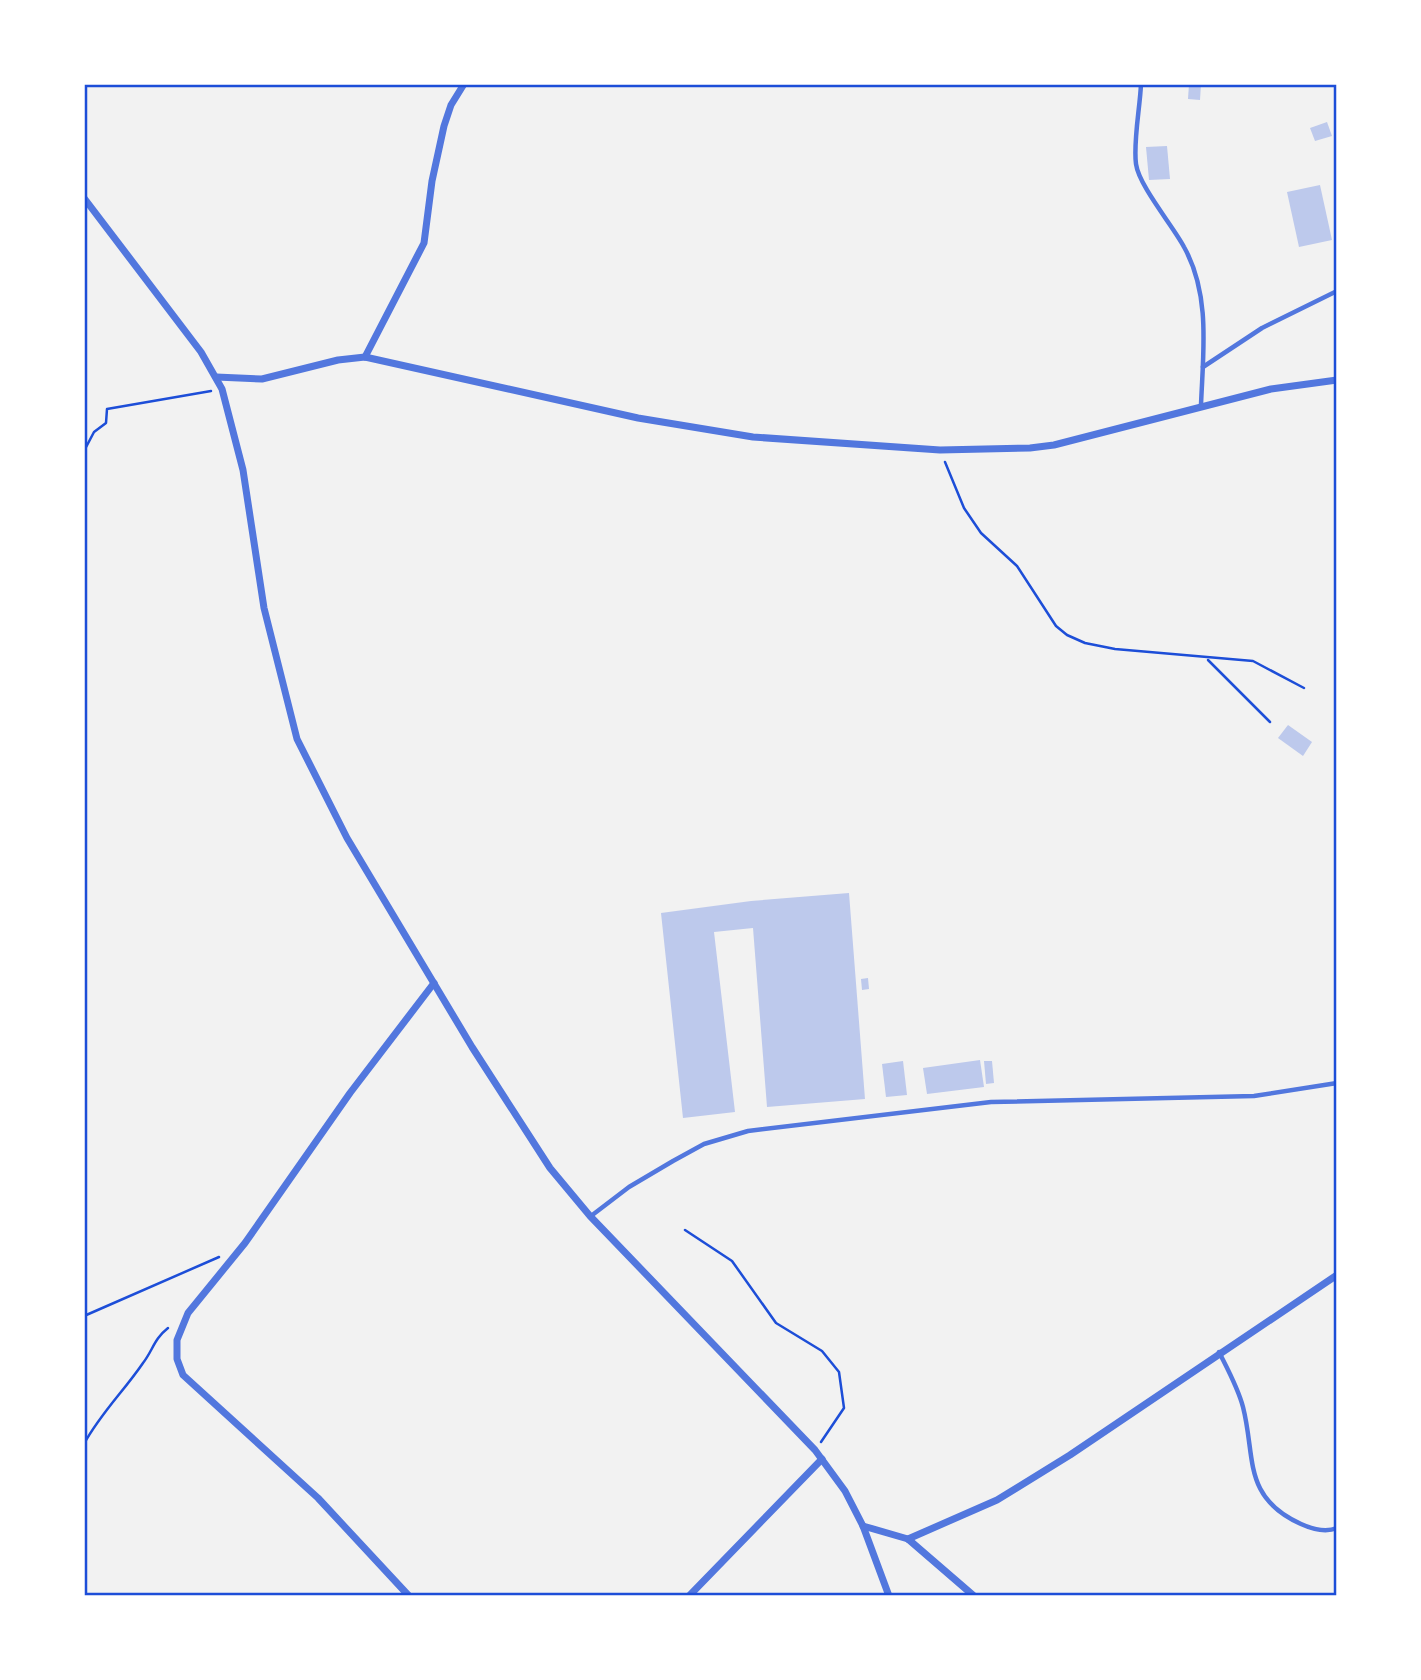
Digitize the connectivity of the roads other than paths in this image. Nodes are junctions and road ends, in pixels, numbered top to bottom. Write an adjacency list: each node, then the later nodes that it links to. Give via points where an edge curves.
1 (464, 84): 5 (street, via 444,126 424,243)
2 (1141, 84): 6 (lane, via 1136,164 1192,264 1201,293)
3 (84, 198): 7 (street)
4 (1337, 291): 6 (lane, via 1262,328)
5 (365, 357): 7 (street, via 262,379); 9 (street, via 638,418 728,433 940,450 1054,445)
6 (1202, 368): 9 (lane)
7 (216, 377): 10 (street, via 243,470 264,608 297,739 347,838)
8 (1337, 380): 9 (street, via 1296,383)
9 (1201, 405)
10 (434, 983): 12 (street, via 514,1115); 20 (street, via 350,1093 246,1243 188,1313 177,1340 183,1375 318,1498)
11 (1337, 1083): 12 (lane, via 1255,1096 991,1102 748,1131 704,1144 629,1187)
12 (590, 1216): 15 (street)
13 (1337, 1275): 14 (street)
14 (1219, 1352): 17 (lane, via 1242,1403 1254,1481 1270,1504 1288,1518 1309,1528); 19 (street, via 998,1500)
15 (822, 1459): 16 (street); 21 (street)
16 (863, 1526): 19 (street); 22 (street)
17 (1334, 1529): 18 (lane)
18 (1337, 1534)
19 (908, 1539): 23 (street)
20 (409, 1596)
21 (689, 1596)
22 (889, 1596)
23 (974, 1596)

